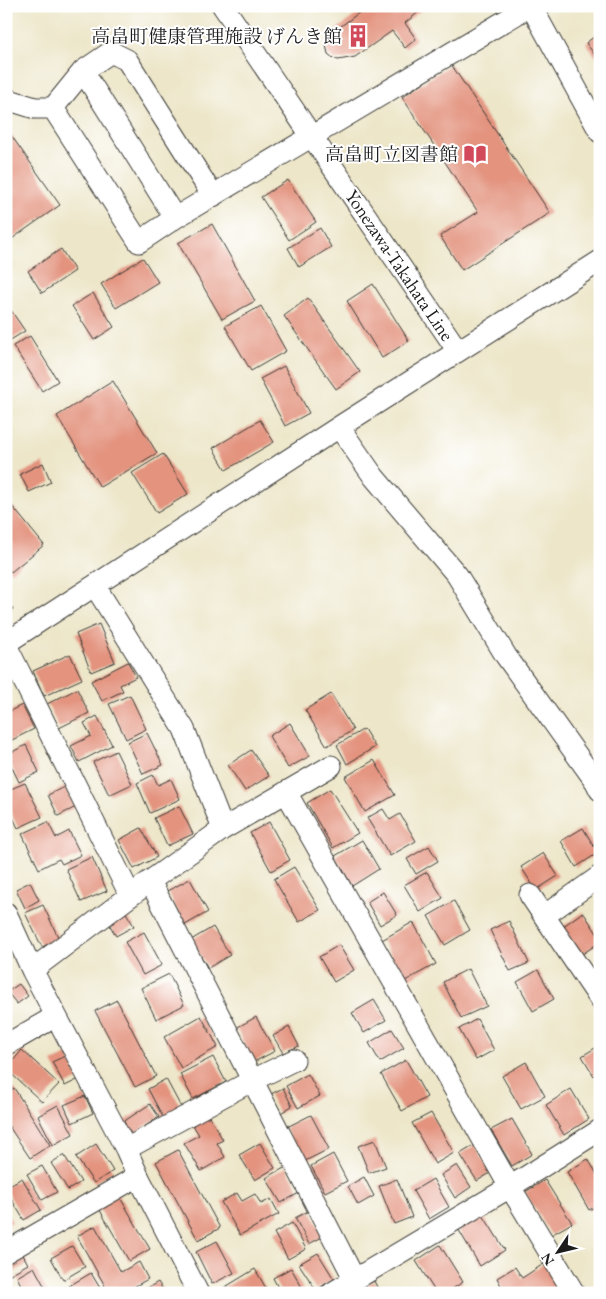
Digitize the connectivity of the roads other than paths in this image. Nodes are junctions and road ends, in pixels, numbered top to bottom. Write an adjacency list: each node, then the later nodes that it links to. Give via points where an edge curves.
1 (223, 6): 7 (street, Yonezawa-Takahata Line)
2 (531, 6): 6 (street); 7 (street)
3 (83, 71): 5 (street); 8 (street, via 111,52 127,60); 9 (street)
4 (6, 99): 5 (street, via 35,108)
5 (53, 108): 9 (street, via 139,242)
6 (600, 132)
7 (312, 136): 8 (street); 11 (street, Yonezawa-Takahata Line)
8 (213, 196): 9 (street)
9 (175, 218)
10 (600, 261): 11 (street)
11 (458, 351): 12 (street)
12 (339, 426): 13 (street); 16 (street, via 374,476 457,574 506,656)
13 (95, 586): 14 (street); 18 (street, via 184,729)
14 (6, 644): 21 (street)
15 (331, 766): 17 (street)
16 (600, 790)
17 (286, 792): 18 (street); 34 (street)
18 (223, 829): 20 (street)
19 (600, 876): 24 (street)
20 (150, 881): 21 (street); 30 (street)
21 (130, 895): 25 (street)
22 (530, 896): 24 (street)
23 (6, 913): 25 (street)
24 (544, 916): 26 (street)
25 (32, 970): 27 (street)
26 (600, 999)
27 (56, 1016): 28 (street); 32 (street)
28 (6, 1046)
29 (294, 1060): 30 (street)
30 (253, 1080): 32 (street); 36 (street)
31 (600, 1130): 34 (street)
32 (126, 1149): 33 (street)
33 (138, 1176): 35 (street); 37 (street)
34 (510, 1187): 36 (street); 39 (street)
35 (6, 1252)
36 (355, 1280): 38 (street)
37 (198, 1293)
38 (332, 1293)
39 (574, 1293)

